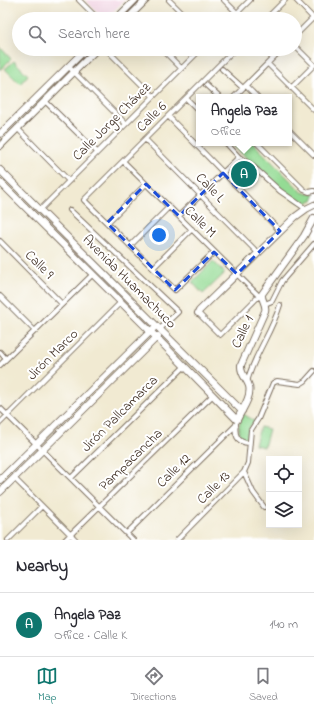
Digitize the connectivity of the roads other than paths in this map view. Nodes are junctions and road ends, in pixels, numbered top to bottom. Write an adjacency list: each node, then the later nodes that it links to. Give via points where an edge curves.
1 (79, 0): 9 (street)
2 (135, 0): 10 (street)
3 (146, 0): 11 (street)
4 (169, 0): 12 (street)
5 (224, 0): 13 (street)
6 (250, 0): 14 (street)
7 (285, 0): 15 (street)
8 (296, 0): 16 (street)
9 (91, 12)
10 (123, 12)
11 (135, 12)
12 (181, 12)
13 (236, 12)
14 (238, 12)
15 (273, 12)
16 (314, 18): 17 (street)
17 (302, 29)
18 (302, 53): 27 (street)
19 (79, 56): 28 (street)
20 (90, 56): 31 (street)
21 (113, 56): 38 (street)
22 (169, 56): 29 (street)
23 (193, 56): 29 (street, Calle Jorge Chávez)
24 (228, 56): 39 (street, Calle 6)
25 (275, 56): 26 (street)
26 (268, 64): 33 (street); 34 (street)
27 (314, 65): 34 (street)
28 (68, 66): 31 (street, Calle 6); 47 (street)
29 (181, 68): 38 (street, Calle Jorge Chávez)
30 (222, 68): 33 (street)
31 (74, 72): 40 (street); 44 (street, Calle 6)
32 (206, 85): 35 (street)
33 (244, 87): 36 (street); 37 (street)
34 (291, 88): 42 (street)
35 (216, 94)
36 (237, 94)
37 (253, 94)
38 (154, 96): 44 (street, Calle Jorge Chávez)
39 (186, 98): 41 (street); 43 (street, Calle 6)
40 (45, 101): 45 (street); 54 (street)
41 (196, 108)
42 (314, 110)
43 (168, 116): 48 (street, Calle 6); 49 (street)
44 (126, 124): 54 (street, Calle Jorge Chávez)
45 (18, 128): 50 (street); 60 (street)
46 (292, 133): 55 (street)
47 (0, 134)
48 (145, 139): 57 (street, Calle 6); 64 (street, Calle L)
49 (196, 145)
50 (0, 146)
51 (197, 146): 59 (street)
52 (229, 146): 56 (street)
53 (260, 146): 63 (street, via 304,190)
54 (97, 152): 60 (street, Calle Jorge Chávez)
55 (314, 155)
56 (239, 157): 59 (street); 67 (street)
57 (123, 161): 62 (street, Calle M); 72 (street, Calle 6, via 84,200)
58 (0, 170): 68 (street, Avenida Huamachuco)
59 (223, 172): 64 (street); 74 (street)
60 (69, 180): 68 (street, Calle Jorge Chávez)
61 (0, 182): 81 (street, Avenida Huamachuco)
62 (146, 184): 66 (street, Calle M); 72 (street)
63 (314, 191)
64 (201, 194): 70 (street); 79 (street, Calle L)
65 (314, 205): 67 (street)
66 (169, 207): 70 (street, Calle M); 77 (street)
67 (306, 209): 74 (street)
68 (40, 210): 89 (street, Avenida Huamachuco)
69 (70, 210): 89 (street, via 178,312)
70 (179, 216): 73 (street, Calle M)
71 (314, 218): 84 (street, Calle 1, via 262,294)
72 (107, 223): 77 (street)
73 (192, 229): 78 (street, Calle M); 80 (street)
74 (280, 231): 79 (street)
75 (0, 241): 86 (street, Calle 9)
76 (314, 244): 84 (street, via 282,281 272,300)
77 (130, 246): 80 (street)
78 (214, 252): 80 (street, via 175,290); 82 (street, Calle M)
79 (258, 253): 82 (street)
80 (153, 268)
81 (93, 274): 85 (street, Avenida Huamachuco); 86 (street)
82 (237, 274): 84 (street, Calle M); 88 (street)
83 (0, 296): 90 (street)
84 (262, 300): 88 (street, via 220,335); 98 (street, Calle 1, via 266,308 264,315 241,365)
85 (121, 302): 91 (street, Avenida Huamachuco); 102 (street, Jirón Marco)
86 (62, 304): 90 (street)
87 (280, 305): 98 (street)
88 (198, 313)
89 (160, 329): 91 (street); 92 (street); 101 (street, Avenida Huamachuco)
90 (34, 331): 94 (street)
91 (151, 332): 92 (street, Avenida Huamachuco); 106 (street)
92 (157, 338): 96 (street, Avenida Huamachuco); 107 (street)
93 (0, 352): 94 (street)
94 (6, 359): 95 (street)
95 (0, 365)
96 (185, 366): 99 (street, Avenida Huamachuco); 110 (street, Jirón Pallcamarca)
97 (314, 371): 105 (street, Calle 13, via 300,384 277,381 273,384 251,430)
98 (247, 383): 101 (street, Calle 1, via 249,394)
99 (213, 395): 104 (street, Avenida Huamachuco); 114 (street, Pampacancha)
100 (0, 408): 102 (street)
101 (242, 411): 104 (street, Calle 1)
102 (7, 415): 103 (street, Jirón Marco); 106 (street)
103 (0, 423)
104 (237, 423): 105 (street, via 238,439); 117 (street, Calle 12)
105 (249, 443): 108 (street, Calle 13, via 248,463)
106 (36, 444): 107 (street); 111 (street)
107 (42, 450): 109 (street); 110 (street)
108 (244, 472): 115 (street, via 253,492); 122 (street, Calle 13)
109 (14, 478): 112 (street); 113 (street)
110 (71, 478): 114 (street)
111 (0, 480)
112 (0, 492)
113 (42, 506): 116 (street); 118 (street)
114 (99, 506): 116 (street, Pampacancha); 117 (street)
115 (264, 507)
116 (70, 534): 119 (street, Pampacancha); 120 (street)
117 (127, 534): 121 (street)
118 (8, 540)
119 (65, 540)
120 (76, 540)
121 (133, 540)
122 (177, 540)

